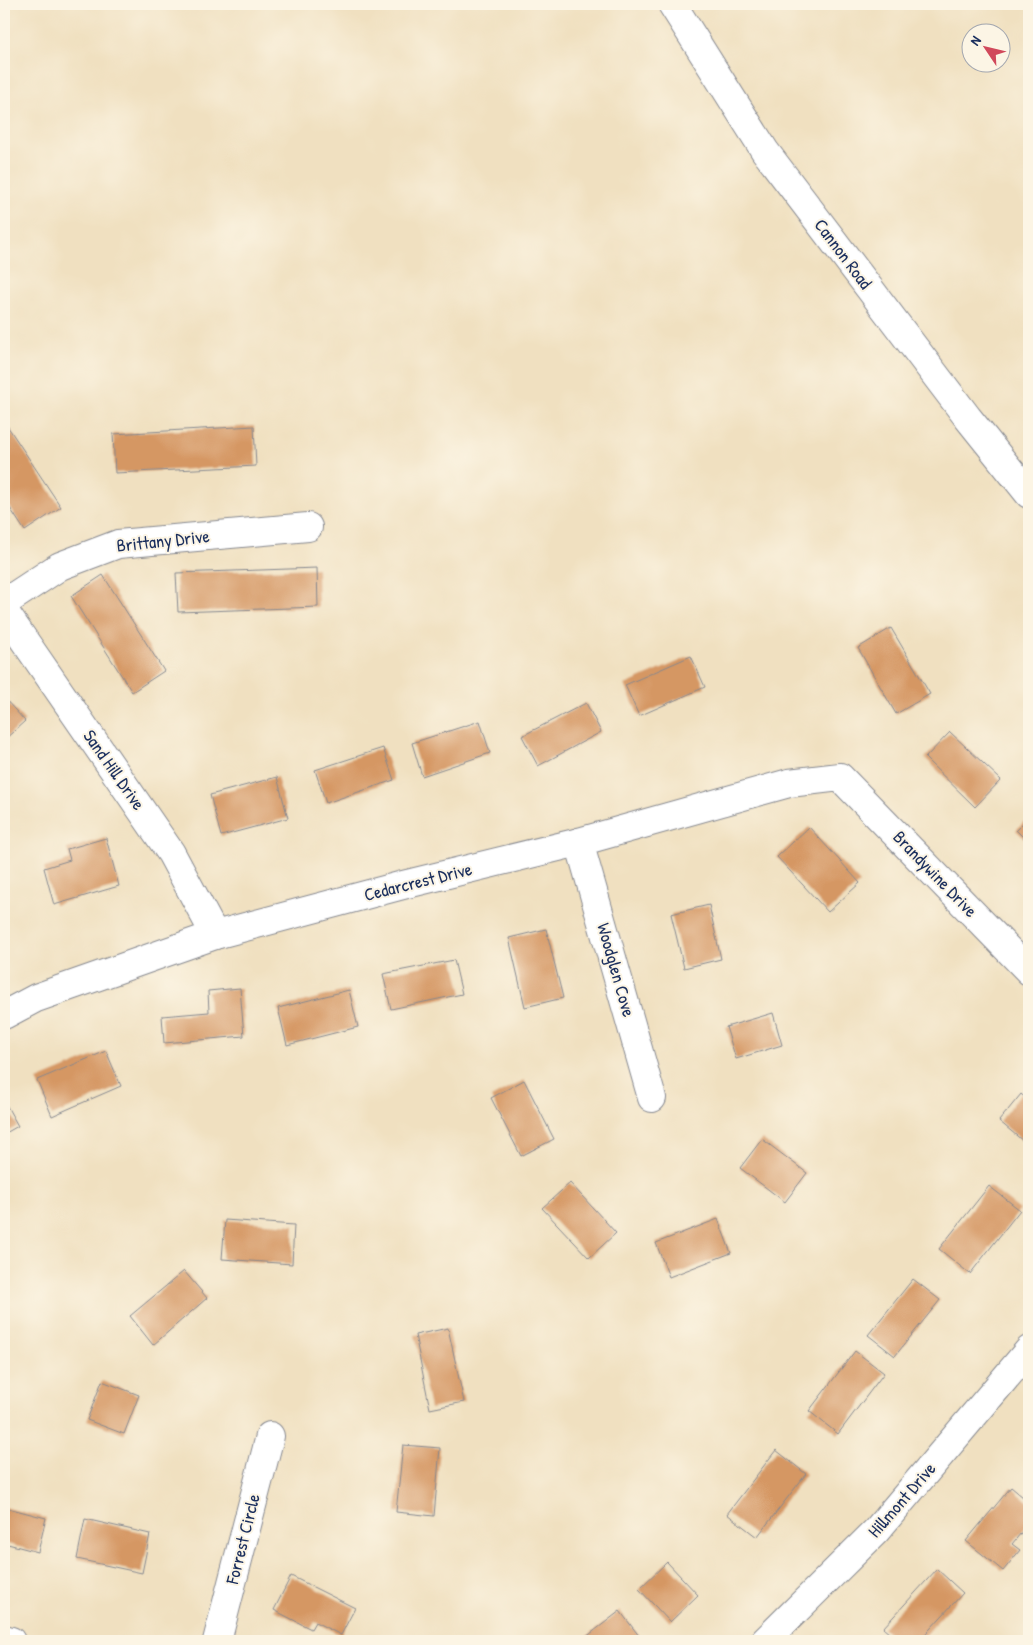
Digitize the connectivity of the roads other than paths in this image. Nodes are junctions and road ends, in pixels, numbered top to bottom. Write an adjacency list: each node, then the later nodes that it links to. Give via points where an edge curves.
1 (672, 4): 2 (street, Cannon Road, via 765,151)
2 (1029, 494)
3 (308, 527): 4 (street, Brittany Drive, via 118,544 60,566)
4 (4, 603)
5 (4, 611): 8 (street, Sand Hill Drive, via 170,853)
6 (840, 777): 7 (street, Cedarcrest Drive, via 789,783); 9 (street, Brandywine Drive)
7 (580, 842): 8 (street, Cedarcrest Drive); 11 (street, Woodglen Cove)
8 (215, 935): 10 (street, Cedarcrest Drive, via 36,998)
9 (1029, 971)
10 (4, 1015)
11 (652, 1098)
12 (1029, 1350): 17 (street, Hillmont Drive, via 876,1531)
13 (270, 1436): 16 (street, Forrest Circle)
14 (4, 1639): 15 (street)
15 (11, 1641)
16 (217, 1641)
17 (765, 1641)

